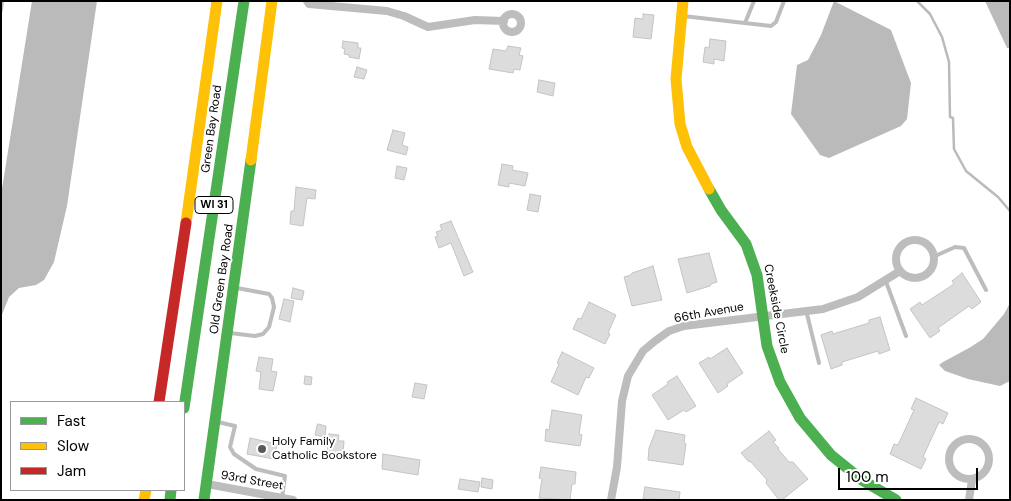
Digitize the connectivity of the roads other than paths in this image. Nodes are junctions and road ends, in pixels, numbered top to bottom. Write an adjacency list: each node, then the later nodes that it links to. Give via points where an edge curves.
1 (2, 1): 9 (lane)
2 (217, 1): 23 (street, Green Bay Road / WI 31)
3 (244, 1): 24 (street, Green Bay Road / WI 31)
4 (272, 1): 16 (street, Old Green Bay Road)
5 (307, 1): 11 (street, via 309,4 387,11 428,27 475,20)
6 (683, 1): 10 (street, Creekside Circle)
7 (754, 1): 12 (lane)
8 (784, 1): 12 (lane, via 776,22 771,26)
9 (1, 10)
10 (681, 15): 12 (lane); 19 (street, Creekside Circle, via 676,79 680,124 687,147 721,210 746,244 756,275)
11 (504, 21)
12 (745, 23)
13 (933, 256): 14 (street, via 931,268 922,276 910,277); 14 (street, via 923,242 905,243 896,259); 17 (lane, via 956,247 964,248)
14 (900, 271): 15 (street, 66th Avenue)
15 (886, 279): 18 (street, 66th Avenue, via 858,296 822,309); 21 (lane)
16 (234, 287): 20 (street, Old Green Bay Road); 20 (lane, via 268,294 274,307 269,327 263,334)
17 (986, 290)
18 (806, 310): 19 (street, 66th Avenue); 22 (lane)
19 (762, 316): 31 (street, 66th Avenue, via 676,328 643,351 628,376 624,390); 32 (street, Creekside Circle, via 772,362 800,418 840,463)
20 (228, 332): 25 (street, Old Green Bay Road)
21 (906, 336)
22 (819, 363)
23 (159, 401)
24 (185, 401)
25 (215, 422): 27 (street, Old Green Bay Road); 28 (lane, via 235,426 230,448 234,454 256,469 286,476)
26 (972, 480): 26 (street, via 983,473 989,461 986,448 968,439 956,443 949,460 953,472); 33 (street)
27 (206, 484): 28 (street, 93rd Street); 29 (street, Old Green Bay Road)
28 (282, 498): 30 (street, 93rd Street)
29 (204, 500)
30 (293, 500)
31 (611, 500)
32 (896, 500)
33 (969, 500)

